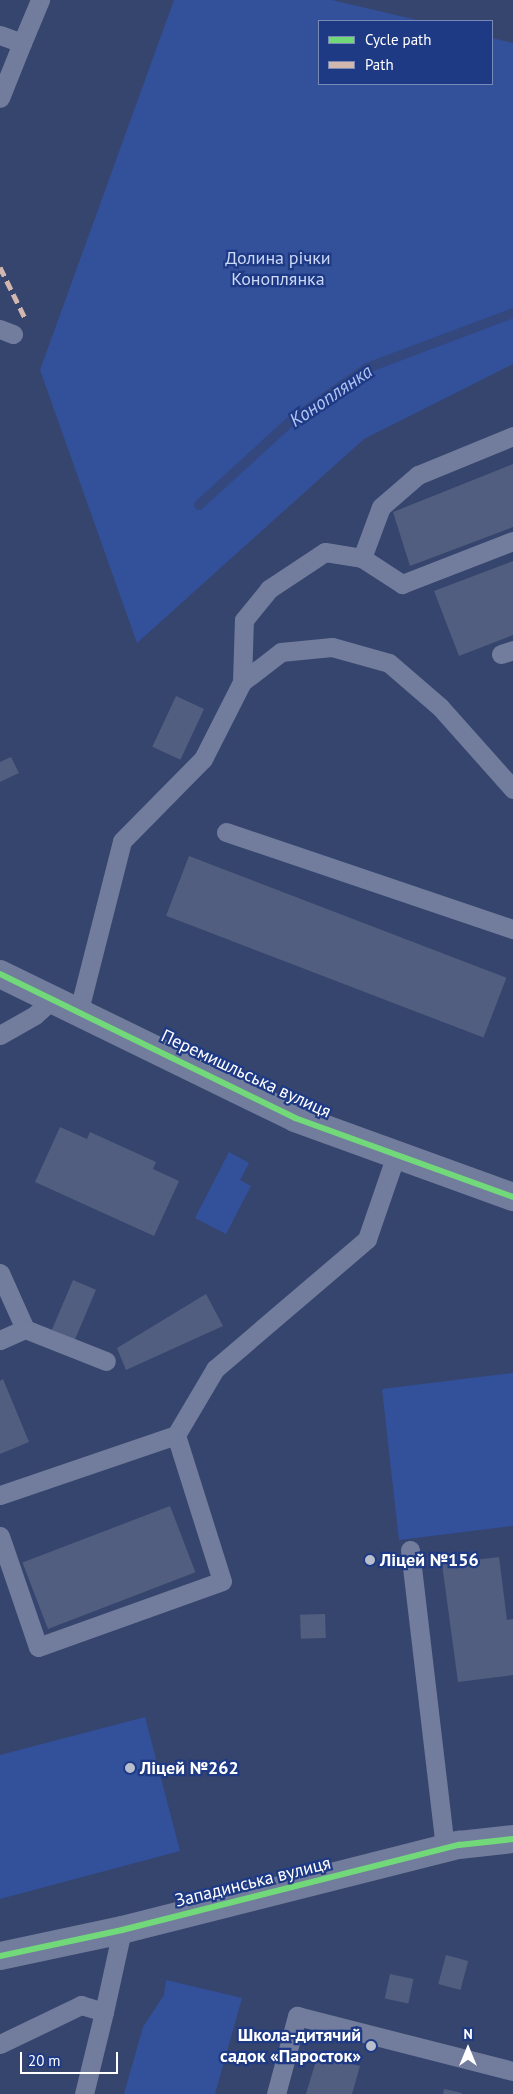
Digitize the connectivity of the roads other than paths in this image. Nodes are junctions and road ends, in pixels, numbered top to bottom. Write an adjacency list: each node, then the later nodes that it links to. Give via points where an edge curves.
1 (40, 0): 3 (lane)
2 (0, 35): 3 (lane)
3 (22, 43): 4 (lane)
4 (0, 98)
5 (513, 436): 7 (lane, via 418,475 381,507)
6 (513, 541): 7 (lane, via 402,584)
7 (362, 558): 8 (lane, via 325,552 269,588 244,620)
8 (242, 682): 9 (lane, via 281,652 332,647 389,663 440,707); 15 (lane, via 202,760 122,841)
9 (505, 772): 10 (lane)
10 (513, 789)
11 (226, 832): 12 (lane)
12 (513, 929)
13 (0, 974): 14 (street, Перемишльська вулиця)
14 (53, 999): 15 (street, Перемишльська вулиця); 16 (lane, via 35,1015)
15 (79, 1010): 17 (street, Перемишльська вулиця, via 295,1118)
16 (0, 1035)
17 (396, 1155): 18 (street, Перемишльська вулиця); 23 (lane, via 367,1240 215,1369)
18 (513, 1197)
19 (0, 1273): 20 (lane)
20 (25, 1329): 21 (lane); 22 (lane)
21 (0, 1340)
22 (106, 1361)
23 (176, 1435): 24 (lane); 25 (lane, via 222,1581 38,1647)
24 (0, 1495)
25 (0, 1536)
26 (410, 1550): 28 (lane)
27 (513, 1839): 28 (street, Западинська вулиця)
28 (445, 1848): 29 (street, Западинська вулиця)
29 (122, 1930): 30 (street, Западинська вулиця); 31 (lane)
30 (0, 1956)
31 (104, 2012): 32 (lane, via 81,2005); 34 (lane)
32 (0, 2044)
33 (513, 2071): 35 (lane, via 297,2016)
34 (84, 2094)
35 (276, 2094)

